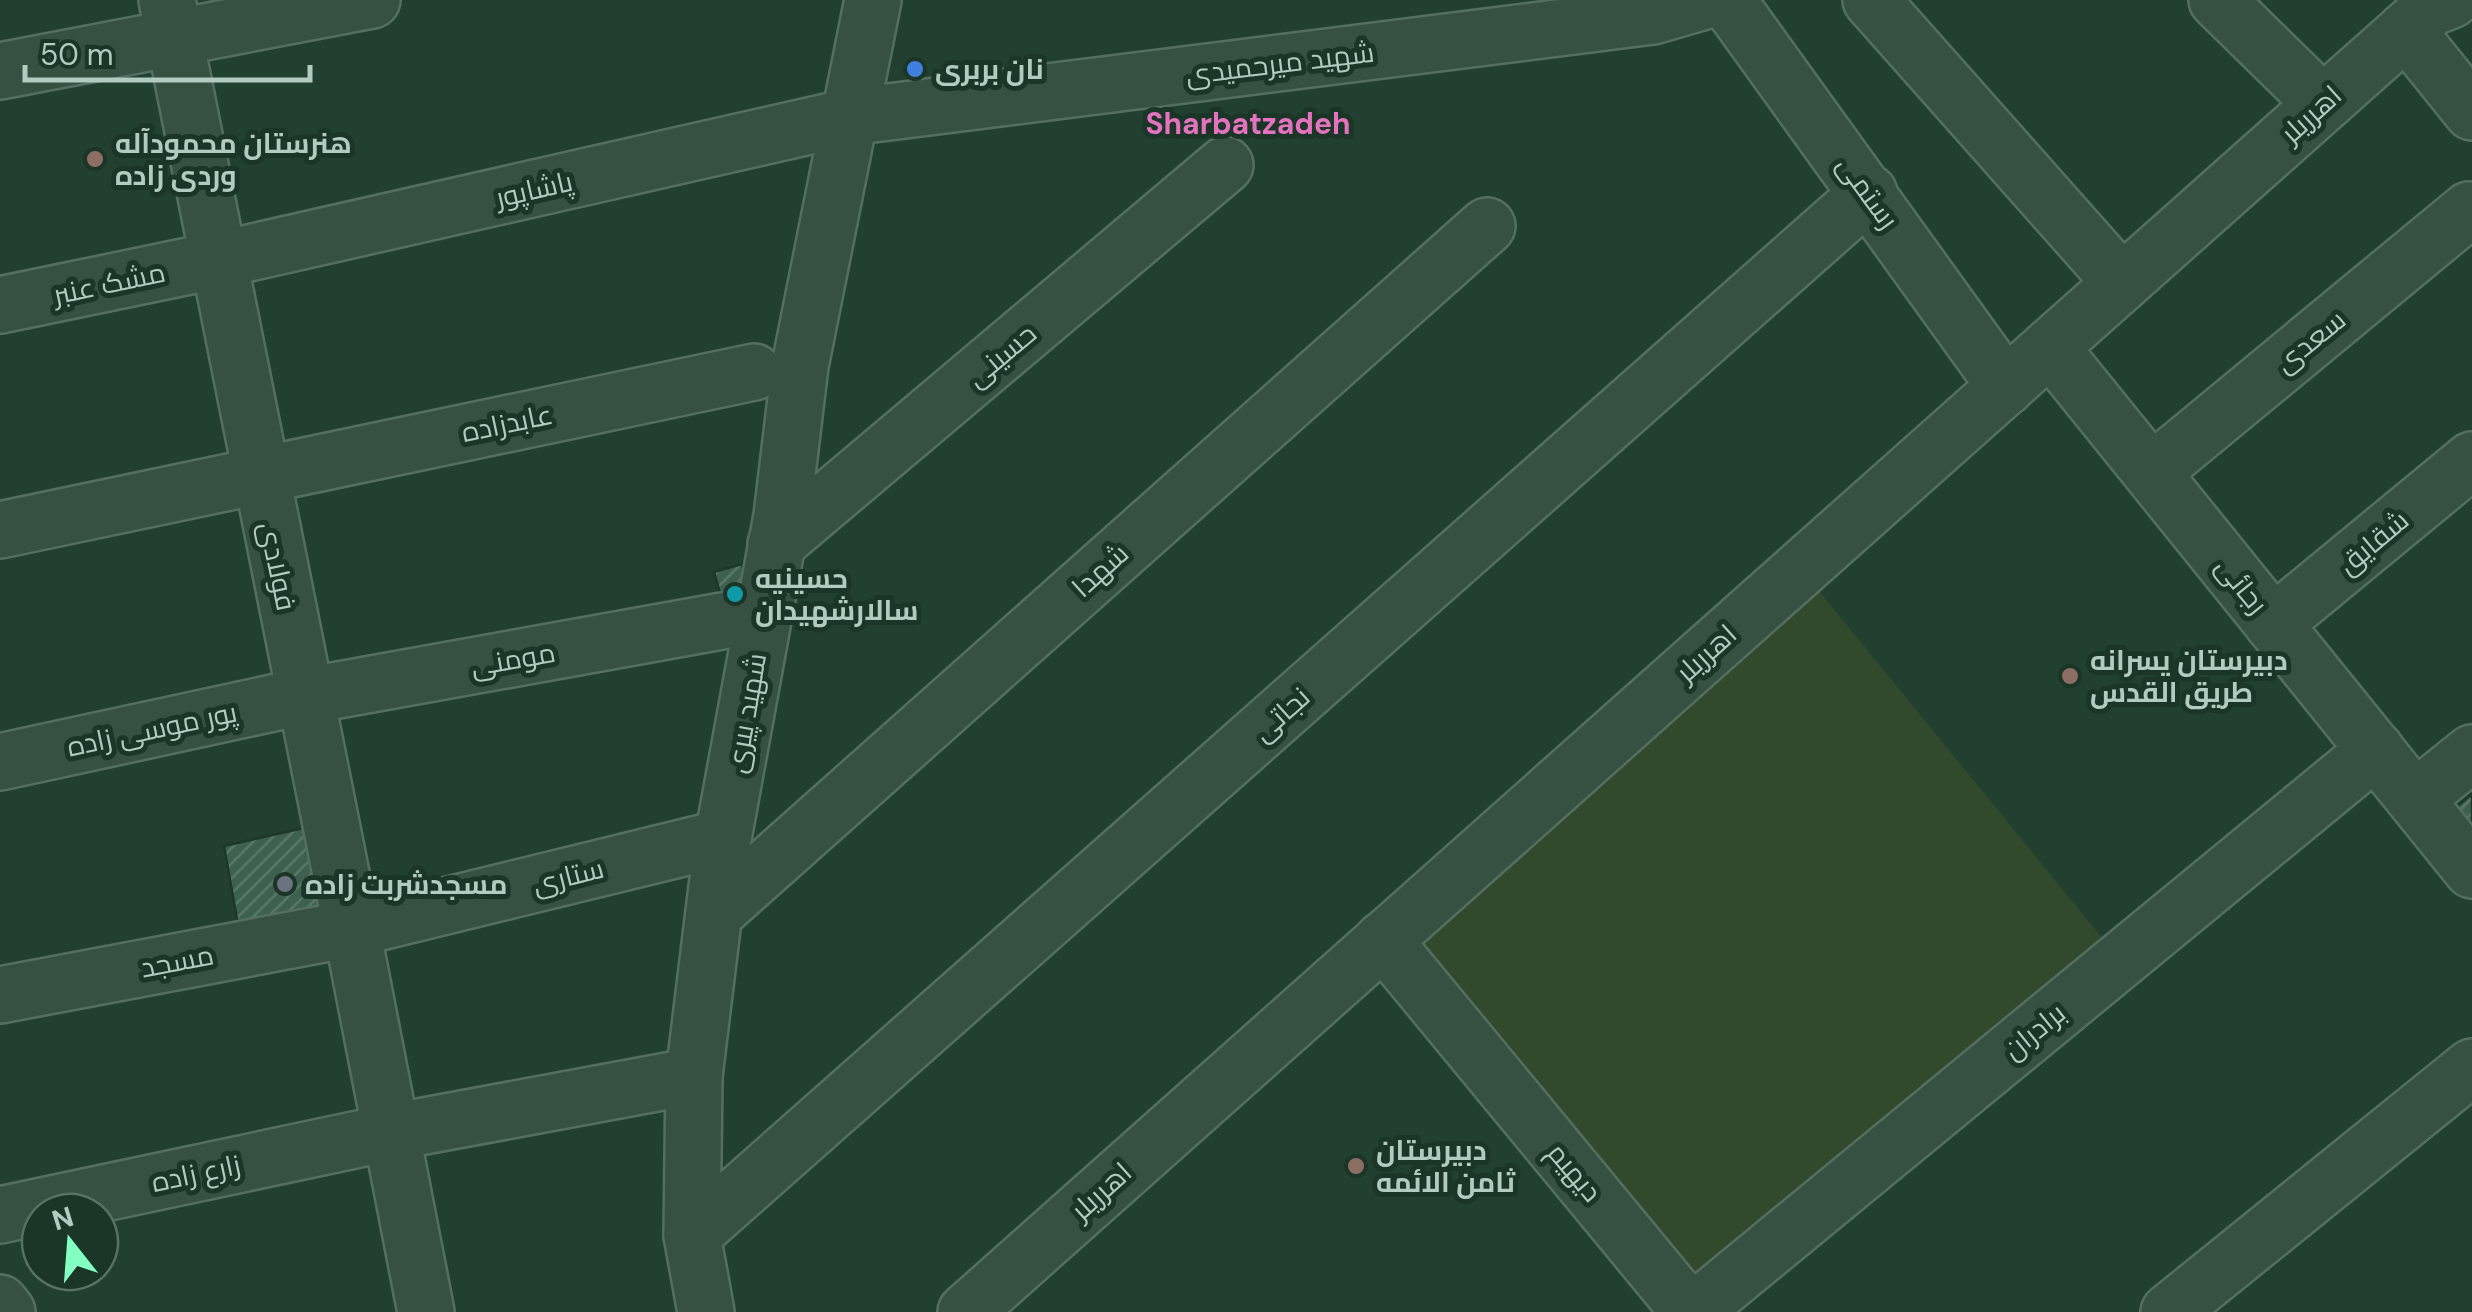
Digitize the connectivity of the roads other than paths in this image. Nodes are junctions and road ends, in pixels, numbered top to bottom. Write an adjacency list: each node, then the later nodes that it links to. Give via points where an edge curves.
1 (372, 0): 9 (street)
2 (873, 0): 14 (street, شهید پیری)
3 (1708, 0): 8 (street, شهید میرحمیدی)
4 (1728, 0): 16 (street, رستمی)
5 (1871, 0): 20 (street)
6 (2216, 0): 12 (street)
7 (2450, 0): 10 (street, اهرریلر)
8 (1649, 8): 14 (street, شهید میرحمیدی)
9 (171, 18): 11 (street); 19 (street, فولادی)
10 (2406, 30): 12 (street, اهرریلر); 13 (street)
11 (0, 71)
12 (2323, 104): 20 (street, اهرریلر)
13 (2472, 112)
14 (849, 117): 19 (street, پاشاپور); 29 (street, شهید پیری, via 800,366)
15 (1225, 165): 29 (street, حسینی)
16 (1869, 193): 24 (street, رستمی); 47 (street, نجاتی)
17 (2469, 210): 26 (street, سعدی)
18 (1486, 226): 39 (street, شهدا)
19 (218, 260): 21 (street, مشک عنبر); 27 (street, فولادی)
20 (2122, 283): 22 (street, اهرریلر)
21 (0, 305)
22 (2050, 346): 24 (street, اهرریلر); 26 (street, رجائی)
23 (754, 372): 27 (street, عابدزاده)
24 (2006, 386): 41 (street, اهرریلر)
25 (2472, 460): 31 (street, شقایق)
26 (2152, 472): 31 (street, رجائی)
27 (259, 474): 28 (street, عابدزاده); 32 (street, فولادی)
28 (0, 530)
29 (776, 544): 37 (street, شهید پیری)
30 (722, 622): 32 (street, مومنی)
31 (2274, 624): 33 (street, رجائی)
32 (305, 696): 35 (street, پور موسی زاده); 40 (street, فولادی)
33 (2376, 750): 36 (street, رجائی); 53 (street, برادران)
34 (2472, 753): 36 (street)
35 (0, 762)
36 (2415, 799): 38 (street, رجائی)
37 (724, 838): 39 (street, شهید پیری); 40 (street, ستاری)
38 (2472, 870)
39 (714, 914): 44 (street, شهید پیری)
40 (355, 928): 42 (street, مسجد); 45 (street, فولادی)
41 (1383, 940): 52 (street, اهرریلر); 53 (street, دیهیم)
42 (0, 995)
43 (2472, 1067): 54 (street)
44 (694, 1076): 45 (street); 47 (street, شهید پیری)
45 (392, 1132): 46 (street, زارع زاده); 50 (street, فولادی)
46 (0, 1215)
47 (692, 1235): 51 (street, شهید پیری)
48 (0, 1303): 49 (street)
49 (7, 1312)
50 (426, 1312)
51 (706, 1312)
52 (966, 1312)
53 (1692, 1312)
54 (2170, 1312)

